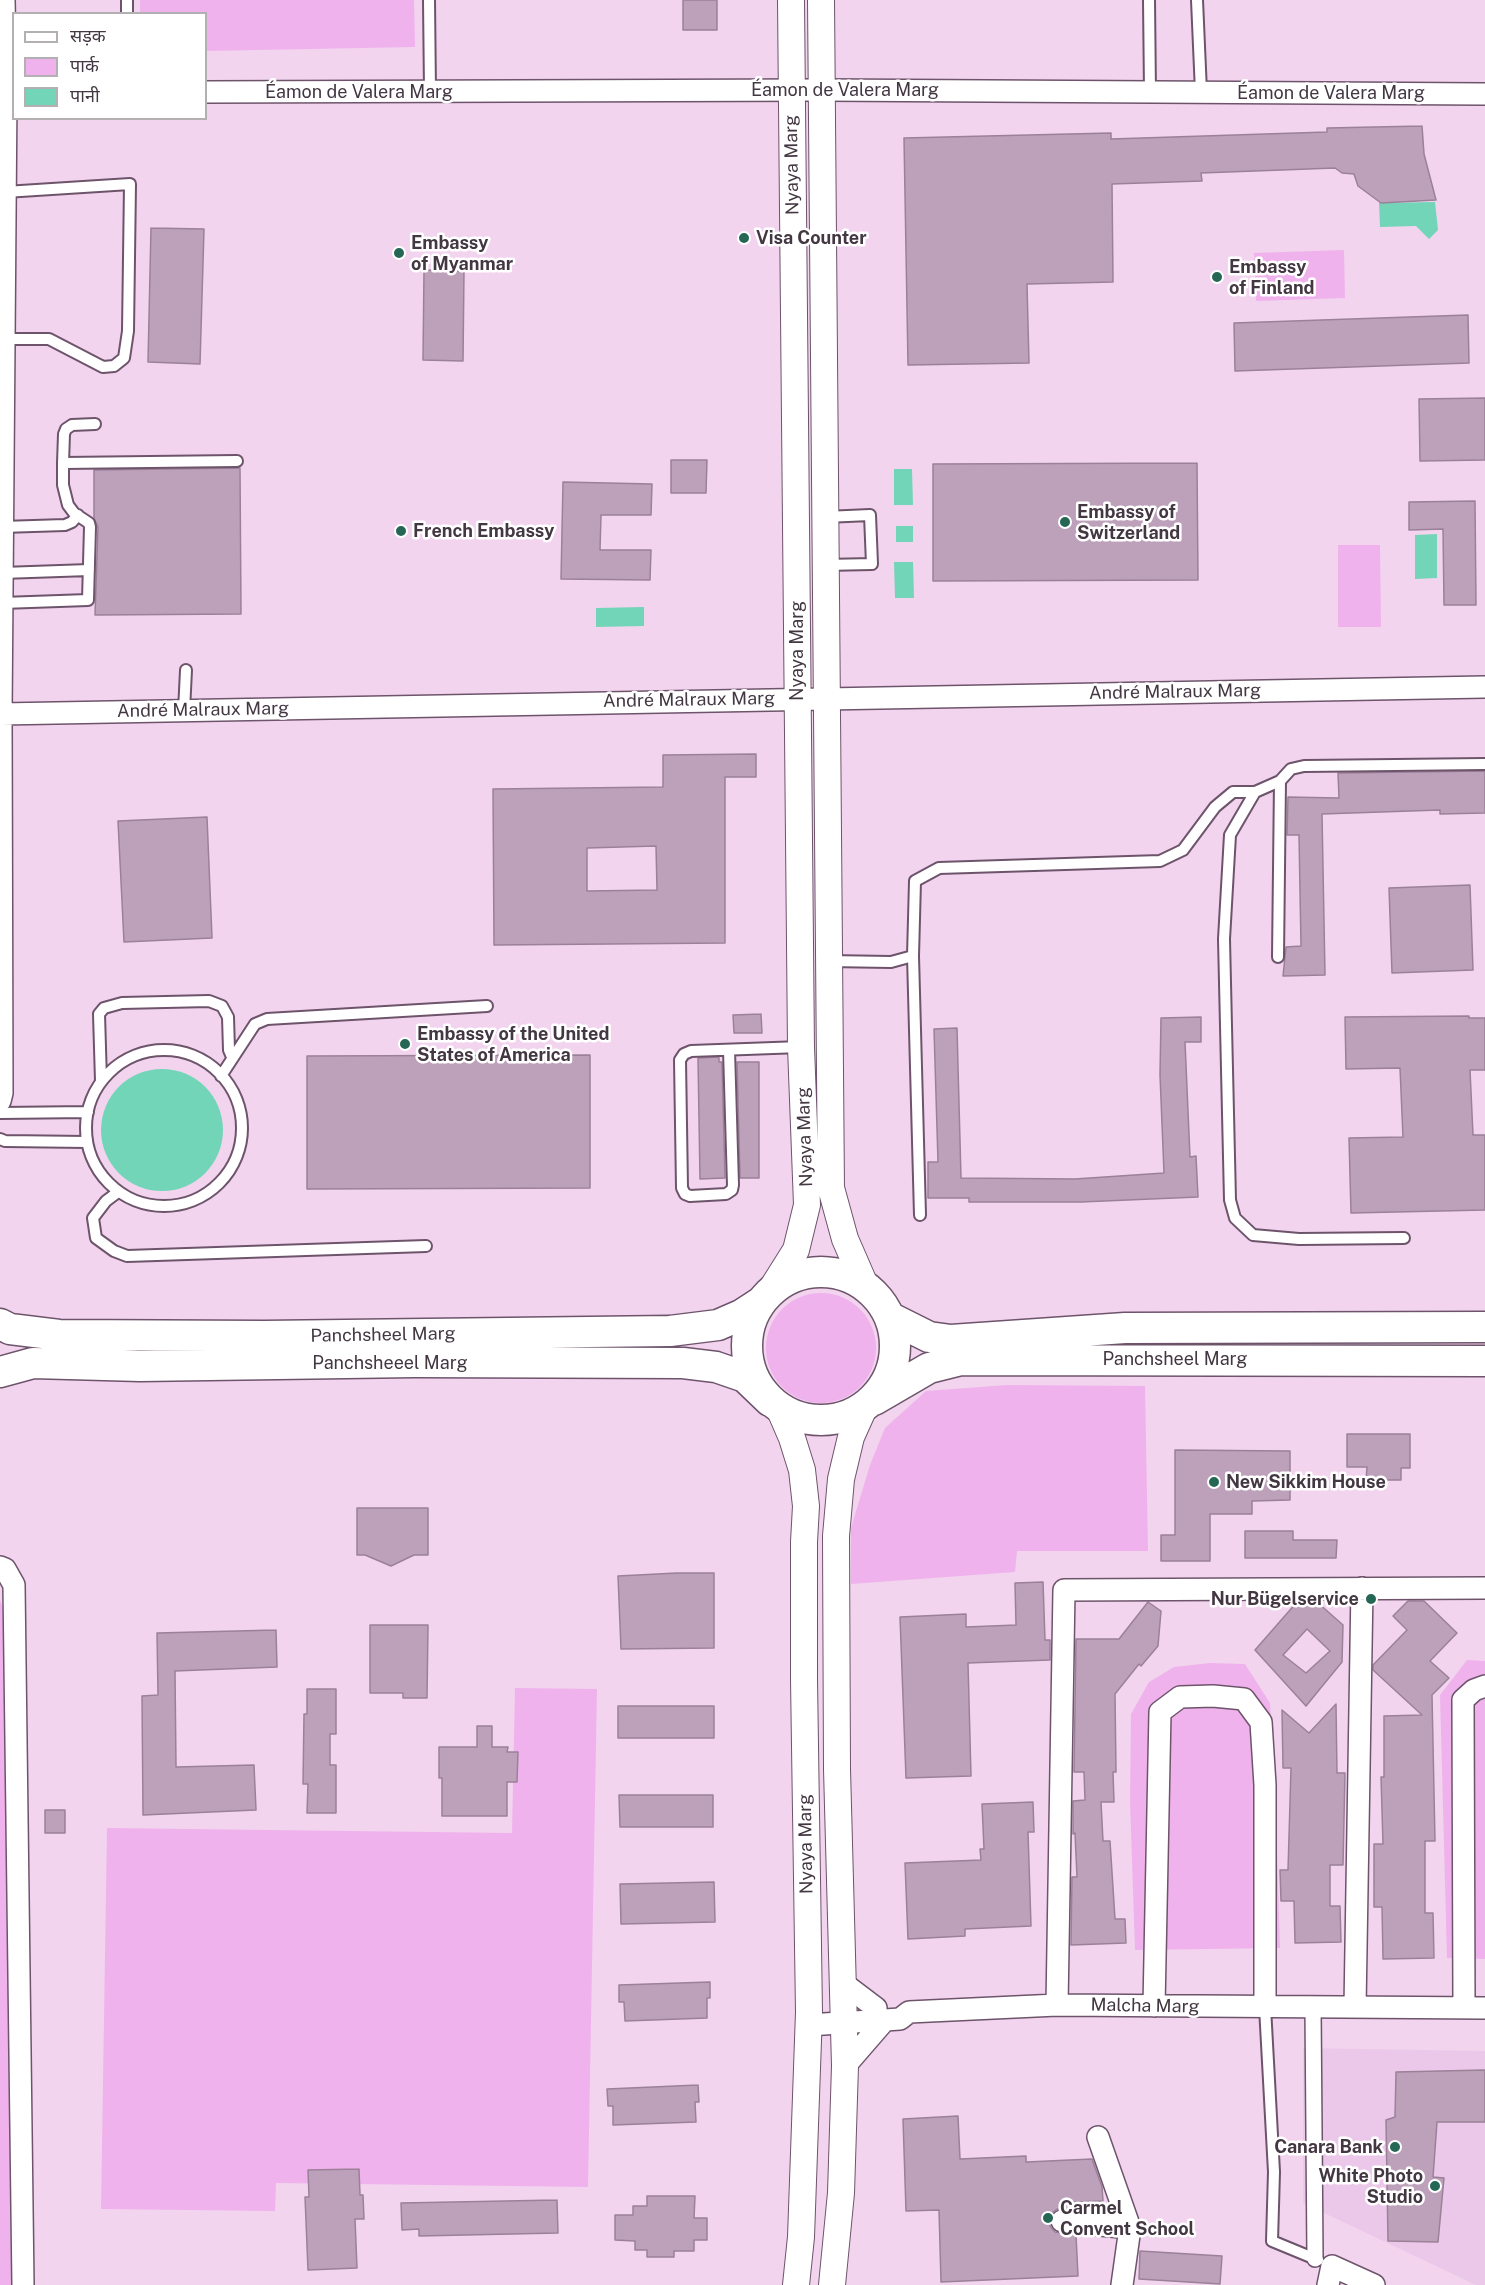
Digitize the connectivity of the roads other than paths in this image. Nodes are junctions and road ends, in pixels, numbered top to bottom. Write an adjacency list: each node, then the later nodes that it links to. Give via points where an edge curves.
1 (4, 0): 13 (street)
2 (429, 0): 9 (lane)
3 (791, 0): 7 (street, Nyaya Marg)
4 (821, 0): 8 (street, Nyaya Marg)
5 (1149, 0): 11 (lane)
6 (1197, 0): 12 (lane)
7 (791, 90): 8 (street, Éamon de Valera Marg); 9 (street, Éamon de Valera Marg); 29 (street, Nyaya Marg)
8 (822, 90): 11 (street, Éamon de Valera Marg); 21 (street, Nyaya Marg)
9 (430, 91): 10 (street, Éamon de Valera Marg)
10 (207, 92)
11 (1150, 92): 12 (street, Éamon de Valera Marg)
12 (1201, 92): 14 (street, Éamon de Valera Marg)
13 (6, 93): 15 (street)
14 (1485, 93)
15 (5, 192): 16 (street); 16 (lane, via 130,184 128,331 124,358 114,366 102,367 49,339)
16 (4, 339): 22 (street)
17 (95, 424): 19 (lane, via 66,429)
18 (237, 460): 19 (lane)
19 (63, 463): 20 (lane, via 68,505)
20 (78, 515): 22 (lane, via 65,525); 24 (lane, via 90,527)
21 (825, 517): 23 (street, Nyaya Marg); 23 (lane, via 870,515 872,564)
22 (2, 527): 25 (street)
23 (825, 566): 30 (street, Nyaya Marg)
24 (89, 570): 25 (lane); 26 (lane, via 88,600)
25 (2, 573): 26 (street)
26 (2, 603): 32 (street)
27 (186, 670): 31 (lane)
28 (1485, 687): 30 (street, André Malraux Marg)
29 (798, 698): 30 (street, André Malraux Marg); 31 (street, André Malraux Marg); 40 (street, Nyaya Marg)
30 (826, 698): 38 (street, Nyaya Marg)
31 (184, 711): 32 (street, André Malraux Marg)
32 (1, 714): 45 (street)
33 (1485, 764): 34 (lane, via 1304,766 1291,769)
34 (1280, 781): 35 (lane); 37 (lane)
35 (1255, 792): 36 (lane, via 1233,792 1215,807 1183,850 1160,861 939,868 915,881); 52 (lane, via 1230,835 1224,939 1230,1200 1235,1218 1253,1235 1299,1239)
36 (913, 956): 38 (lane, via 891,962); 51 (lane)
37 (1278, 957)
38 (828, 961): 54 (street, Nyaya Marg, via 831,1188 845,1239)
39 (487, 1006): 42 (lane, via 267,1019 255,1024)
40 (801, 1047): 41 (lane); 55 (street, Nyaya Marg, via 807,1205 796,1250)
41 (729, 1050): 41 (lane, via 691,1051 680,1060 682,1188 690,1196 726,1194 734,1185)
42 (232, 1057): 43 (lane); 44 (lane, via 228,1017 222,1006 210,1001 122,1004 104,1008 99,1014)
43 (221, 1076): 44 (lane, via 193,1056 166,1050 142,1053 119,1064); 50 (lane, via 232,1090 241,1116 241,1142 232,1168 214,1188 191,1202 165,1207 140,1203)
44 (101, 1081): 46 (lane)
45 (0, 1101)
46 (88, 1112): 47 (lane); 49 (lane)
47 (0, 1113)
48 (0, 1139): 49 (lane)
49 (87, 1142): 50 (lane, via 100,1175)
50 (118, 1192): 53 (lane, via 93,1218 96,1238 127,1256)
51 (920, 1215)
52 (1404, 1238)
53 (426, 1245)
54 (865, 1285): 55 (main road, via 842,1274 816,1272 791,1278); 56 (main road)
55 (765, 1297): 57 (main road, Panchsheel Marg, via 741,1315 718,1325 670,1331 59,1335 10,1329); 62 (main road, via 751,1321 746,1342 748,1364 756,1384)
56 (891, 1318): 58 (main road, Panchsheel Marg, via 930,1337 951,1340 1125,1328); 61 (main road, via 897,1346 891,1375)
57 (0, 1324)
58 (1485, 1327)
59 (1485, 1361): 61 (main road, Panchsheel Marg, via 961,1360 929,1368)
60 (0, 1372): 62 (main road, Panchsheeel Marg, via 33,1363 140,1366 683,1363 716,1367 745,1377)
61 (869, 1404): 62 (main road, via 843,1418 821,1422 799,1418); 67 (street, Nyaya Marg, via 851,1437 841,1479 836,1536)
62 (774, 1405): 76 (street, Nyaya Marg, via 792,1438 806,1500 804,1679)
63 (0, 1567): 82 (street, via 14,1585)
64 (1362, 1588): 65 (street); 68 (street, via 1064,1590); 72 (street)
65 (1485, 1588)
66 (1485, 1686): 73 (street, via 1463,1700)
67 (843, 1983): 74 (street); 75 (street, Nyaya Marg)
68 (1057, 2005): 69 (street, Malcha Marg); 74 (street, Malcha Marg, via 909,2012 902,2006)
69 (1154, 2006): 70 (street, Malcha Marg); 70 (street, via 1160,1712 1180,1697 1212,1696 1244,1699 1261,1722 1265,1785)
70 (1265, 2007): 71 (street, Malcha Marg); 81 (lane, via 1274,2172 1272,2241)
71 (1313, 2007): 72 (street, Malcha Marg); 81 (street)
72 (1355, 2007): 73 (street, Malcha Marg)
73 (1475, 2008)
74 (880, 2014): 75 (street, Malcha Marg); 77 (street)
75 (844, 2017): 76 (street, Malcha Marg); 77 (street, Nyaya Marg)
76 (809, 2018): 83 (street, Nyaya Marg)
77 (845, 2066): 84 (street, Nyaya Marg, via 842,2193)
78 (1098, 2137): 80 (street)
79 (1062, 2221): 80 (street)
80 (1130, 2228): 85 (street)
81 (1325, 2270): 86 (street)
82 (23, 2285)
83 (796, 2285)
84 (832, 2285)
85 (1122, 2285)
86 (1374, 2285)

